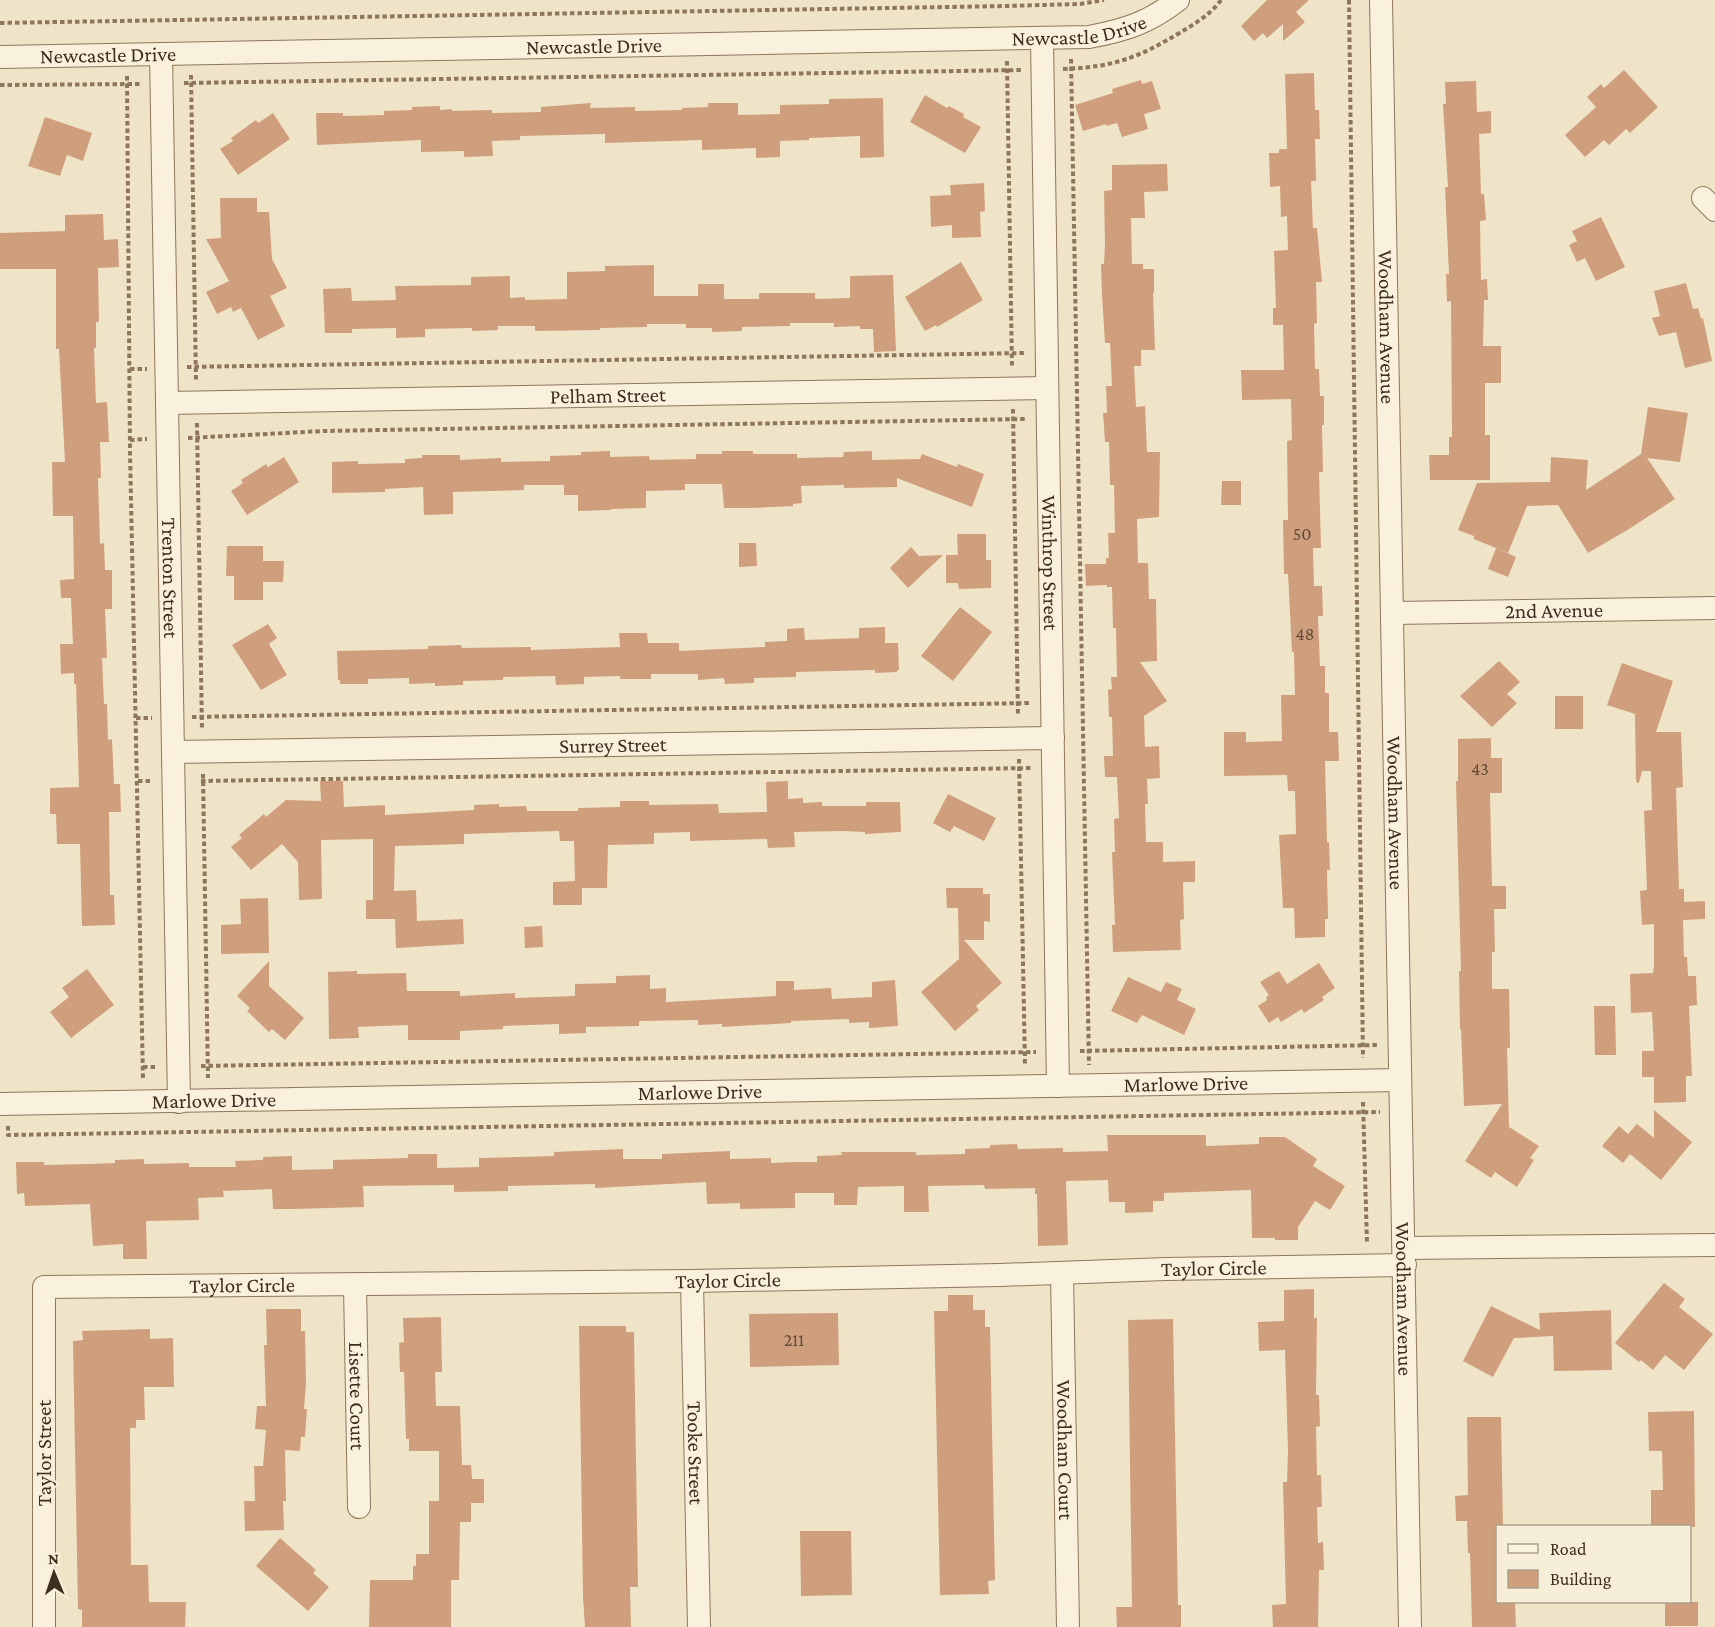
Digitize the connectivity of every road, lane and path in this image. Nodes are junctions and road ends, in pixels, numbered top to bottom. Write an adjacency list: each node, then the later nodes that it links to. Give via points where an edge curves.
1 (1104, 0): 6 (path)
2 (1178, 0): 11 (street, Newcastle Drive, via 1122,31)
3 (1221, 0): 18 (path, via 1192,25 1136,57)
4 (1349, 0): 55 (path)
5 (1380, 0): 40 (street, Woodham Avenue)
6 (1070, 4): 7 (path); 11 (path)
7 (1006, 6): 8 (path); 12 (path)
8 (190, 20): 9 (path); 15 (path)
9 (126, 21): 10 (path); 16 (path)
10 (0, 23)
11 (1071, 38): 13 (street, Newcastle Drive); 18 (path)
12 (1007, 39): 13 (street, Newcastle Drive); 15 (street, Newcastle Drive); 19 (path)
13 (1042, 39): 20 (street, Winthrop Street)
14 (161, 54): 15 (street, Newcastle Drive); 16 (street, Newcastle Drive); 23 (street, Trenton Street)
15 (191, 54): 21 (path)
16 (127, 55): 17 (street, Newcastle Drive); 22 (path)
17 (0, 57)
18 (1072, 69): 20 (path); 57 (path)
19 (1007, 70): 20 (path); 21 (path); 25 (path)
20 (1043, 70): 26 (street, Winthrop Street)
21 (191, 83): 23 (path); 27 (path)
22 (128, 84): 23 (path); 24 (path); 29 (path)
23 (162, 84): 28 (street, Trenton Street)
24 (0, 85)
25 (1012, 353): 26 (path); 27 (path); 31 (path)
26 (1046, 353): 30 (street, Winthrop Street)
27 (196, 367): 28 (path); 33 (path)
28 (167, 368): 29 (path); 32 (street, Trenton Street)
29 (129, 369): 38 (path)
30 (1047, 388): 31 (street, Pelham Street); 35 (street, Winthrop Street)
31 (1012, 389): 33 (street, Pelham Street); 34 (path)
32 (167, 403): 33 (street, Pelham Street); 37 (street, Trenton Street)
33 (196, 403): 36 (path)
34 (1013, 418): 35 (path); 36 (path, via 336,430); 41 (path)
35 (1047, 419): 42 (street, Winthrop Street)
36 (197, 437): 37 (path); 44 (path)
37 (168, 438): 38 (path); 43 (street, Trenton Street)
38 (130, 440): 45 (path)
39 (1715, 608): 40 (street, 2nd Avenue)
40 (1392, 613): 56 (street, Woodham Avenue)
41 (1018, 703): 42 (path); 44 (path); 46 (path)
42 (1052, 703): 47 (street, Winthrop Street)
43 (172, 717): 44 (path); 45 (path); 49 (street, Trenton Street)
44 (202, 717): 48 (path)
45 (136, 718): 52 (path)
46 (1019, 738): 47 (street, Surrey Street); 48 (street, Surrey Street); 50 (path)
47 (1053, 738): 51 (street, Winthrop Street)
48 (202, 751): 49 (street, Surrey Street); 53 (path)
49 (173, 752): 54 (street, Trenton Street)
50 (1019, 768): 51 (path); 53 (path); 58 (path)
51 (1053, 768): 59 (street, Winthrop Street)
52 (138, 781): 54 (path); 62 (path)
53 (203, 781): 54 (path); 61 (path)
54 (173, 782): 60 (street, Trenton Street)
55 (1362, 1045): 56 (path); 57 (path); 64 (path)
56 (1400, 1045): 63 (street, Woodham Avenue)
57 (1089, 1051): 59 (path); 67 (path)
58 (1025, 1052): 59 (path); 61 (path); 65 (path)
59 (1057, 1052): 66 (street, Winthrop Street)
60 (178, 1066): 61 (path); 62 (path); 68 (street, Trenton Street)
61 (208, 1066): 69 (path)
62 (143, 1067): 70 (path)
63 (1400, 1080): 64 (street, Marlowe Drive); 72 (street, Woodham Avenue)
64 (1363, 1081): 67 (street, Marlowe Drive); 73 (path)
65 (1026, 1086): 66 (street, Marlowe Drive); 69 (street, Marlowe Drive)
66 (1058, 1086): 67 (street, Marlowe Drive)
67 (1090, 1086)
68 (179, 1101): 69 (street, Marlowe Drive); 70 (street, Marlowe Drive)
69 (209, 1101)
70 (144, 1102): 71 (street, Marlowe Drive)
71 (4, 1104): 73 (path, via 8,1135)
72 (1401, 1111): 73 (path); 75 (street, Woodham Avenue)
73 (1363, 1112): 76 (path)
74 (1715, 1245): 75 (street, Taylor Circle)
75 (1404, 1256): 76 (street, Taylor Circle); 85 (street, Woodham Avenue)
76 (1367, 1265): 77 (street, Taylor Circle)
77 (1062, 1273): 78 (street, Taylor Circle); 84 (street, Woodham Court)
78 (692, 1281): 79 (street, Taylor Circle); 83 (street, Tooke Street)
79 (355, 1285): 80 (street, Taylor Circle); 81 (street, Lisette Court)
80 (51, 1287): 82 (street, Taylor Street, via 44,1287)
81 (359, 1507)
82 (44, 1627)
83 (699, 1627)
84 (1068, 1627)
85 (1410, 1627)

